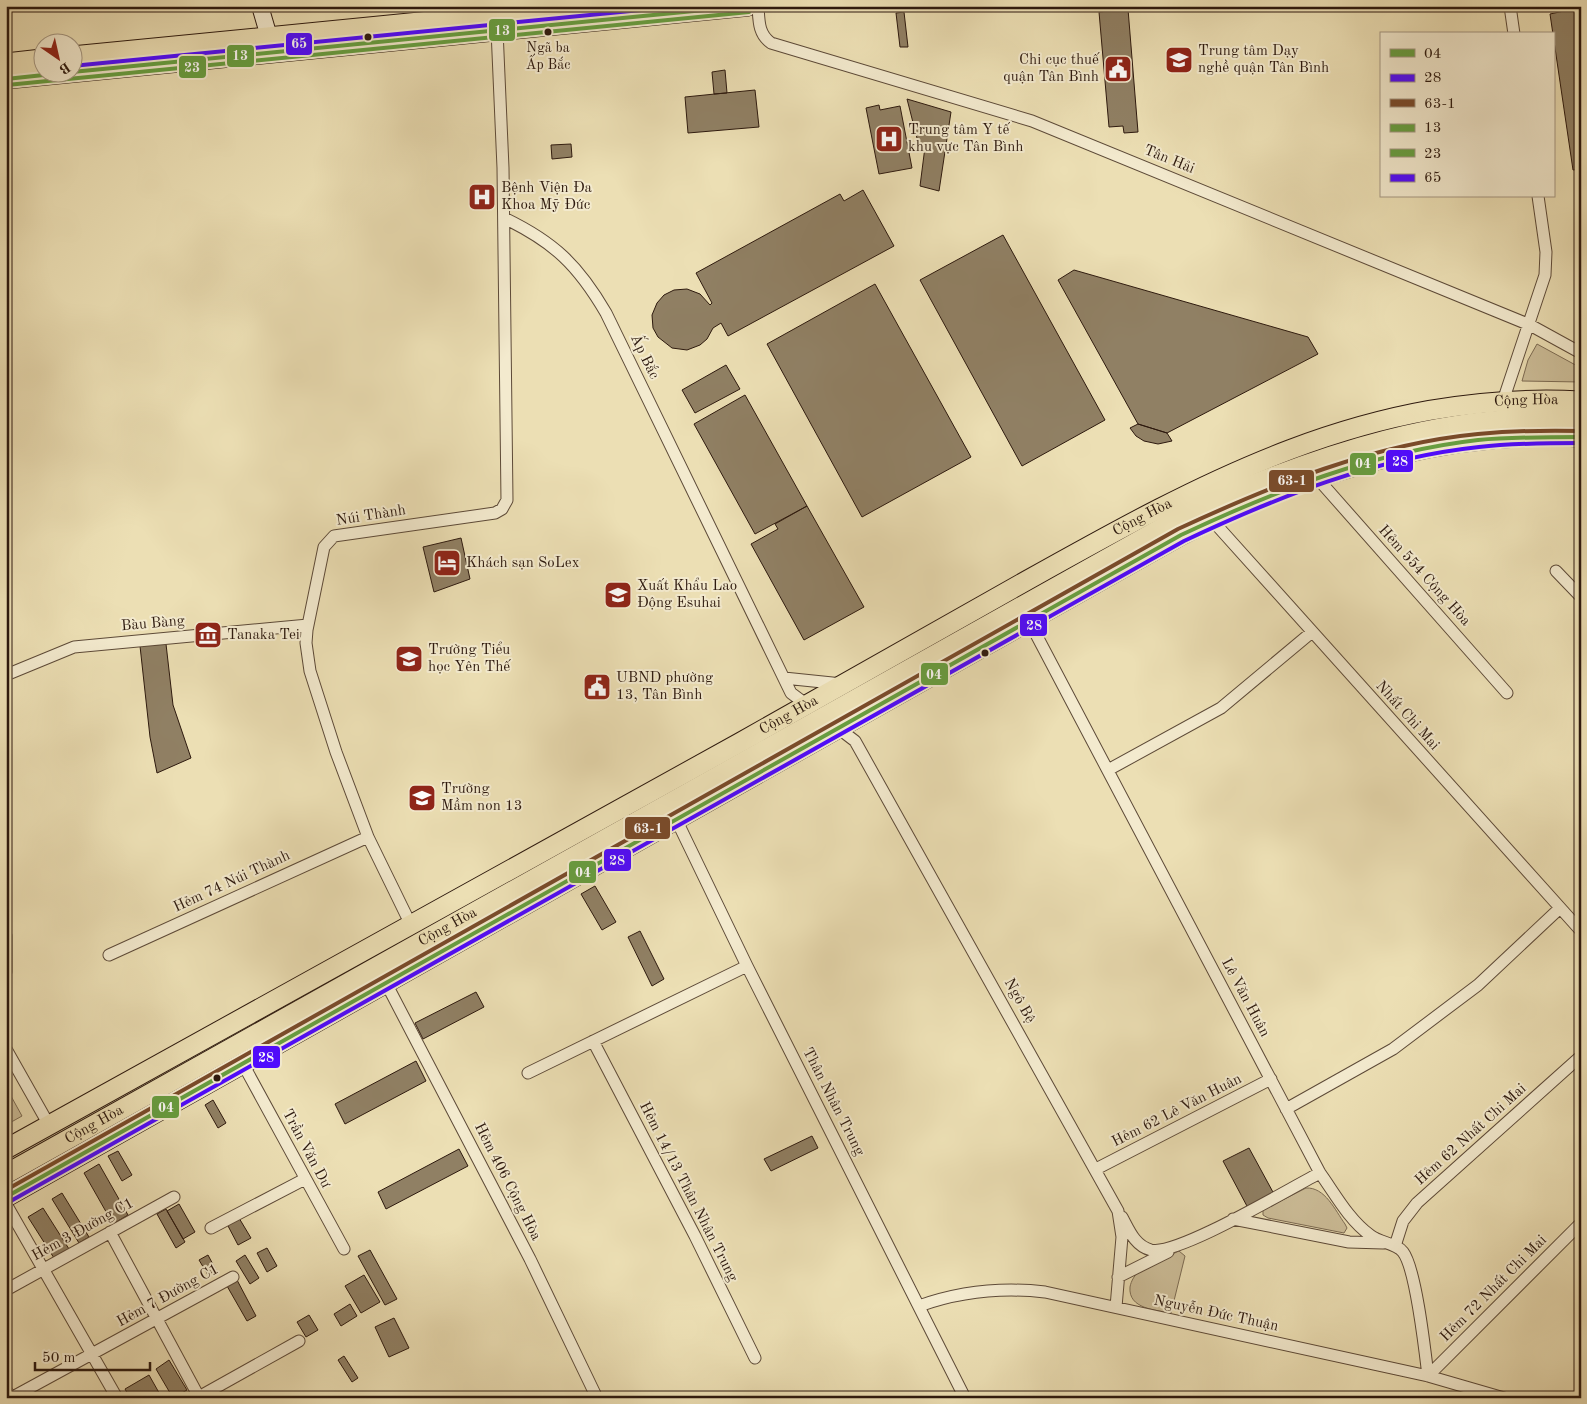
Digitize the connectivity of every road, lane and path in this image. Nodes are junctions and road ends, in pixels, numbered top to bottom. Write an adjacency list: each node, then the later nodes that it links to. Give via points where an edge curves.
1 (260, 6): 8 (street)
2 (582, 6): 6 (main road)
3 (748, 6): 6 (main road)
4 (758, 6): 15 (street, Tân Hải, via 762,32 771,43 1032,121)
5 (1510, 6): 7 (street)
6 (497, 22): 8 (main road); 14 (street)
7 (1514, 32)
8 (271, 44): 9 (main road); 12 (main road)
9 (82, 55)
10 (32, 60): 11 (main road)
11 (6, 63)
12 (6, 79)
13 (1538, 198): 15 (street, via 1546,265)
14 (504, 218): 26 (street, Núi Thành, via 506,504 495,513 334,536 324,547); 29 (street, Ấp Bắc, via 558,250 593,291)
15 (1530, 325): 16 (street, Tân Hải); 17 (street)
16 (1581, 353)
17 (1503, 401): 18 (main road, Cộng Hòa); 30 (main road, Cộng Hòa, via 1404,415 1255,462 1158,508)
18 (1581, 401)
19 (1581, 418): 33 (main road, Cộng Hòa, via 1525,419 1433,428 1367,444 1282,472 1166,524)
20 (1581, 436): 21 (main road, Cộng Hòa, via 1534,435 1461,441 1394,456)
21 (1318, 479): 22 (main road, Cộng Hòa); 31 (street, Hẻm 554 Cộng Hòa)
22 (1212, 520): 25 (main road, Cộng Hòa); 27 (street, Nhất Chi Mai)
23 (1556, 571): 24 (street)
24 (1581, 597)
25 (1029, 621): 34 (main road, Cộng Hòa); 35 (street, Lê Văn Huân)
26 (308, 625): 28 (street, Bàu Bàng, via 74,647); 37 (street, Núi Thành, via 306,643 310,671)
27 (1312, 632): 35 (street, via 1221,708); 38 (street, Nhất Chi Mai)
28 (6, 675)
29 (784, 678): 30 (street); 32 (street, Ấp Bắc, via 791,693)
30 (844, 684): 32 (main road, Cộng Hòa)
31 (1507, 693)
32 (807, 705): 33 (main road); 39 (main road, Cộng Hòa)
33 (823, 717): 34 (main road); 57 (main road, Cộng Hòa)
34 (838, 728): 36 (main road, Cộng Hòa); 55 (street, Ngô Bệ, via 855,741)
35 (1108, 770): 51 (street, Lê Văn Huân)
36 (676, 820): 43 (street, Thân Nhân Trung); 45 (main road, Cộng Hòa)
37 (368, 837): 39 (street, Núi Thành); 42 (street, Hẻm 74 Núi Thành)
38 (1560, 908): 40 (street, Nhất Chi Mai); 52 (street, via 1478,985 1393,1049)
39 (411, 924): 53 (main road, Cộng Hòa)
40 (1581, 931)
41 (6, 936): 44 (street)
42 (109, 955)
43 (747, 966): 46 (street); 75 (street, Thân Nhân Trung)
44 (6, 972)
45 (386, 983): 49 (main road, Cộng Hòa); 86 (street, Hẻm 406 Cộng Hòa, via 530,1259)
46 (593, 1041): 50 (street); 80 (street, Hẻm 14/13 Thân Nhân Trung)
47 (7, 1053): 53 (street)
48 (1581, 1056): 69 (street, Hẻm 62 Nhất Chi Mai, via 1417,1203 1403,1221)
49 (243, 1064): 58 (street, Trần Văn Dư); 59 (main road, Cộng Hòa)
50 (528, 1073)
51 (1271, 1079): 52 (street, Lê Văn Huân); 55 (street, Hẻm 62 Lê Văn Huân)
52 (1286, 1109): 56 (street, Lê Văn Huân)
53 (49, 1125): 54 (main road, Cộng Hòa)
54 (6, 1149)
55 (1096, 1169): 62 (street, Ngô Bệ)
56 (1320, 1173): 63 (street); 67 (street, Lê Văn Huân, via 1356,1221)
57 (6, 1174)
58 (305, 1179): 65 (street); 70 (street, Trần Văn Dư)
59 (6, 1197)
60 (174, 1197): 66 (street, Hẻm 3 Đường C1)
61 (6, 1204): 71 (street)
62 (1118, 1210): 68 (street, via 1142,1246 1161,1251); 73 (street, Ngô Bệ, via 1122,1237)
63 (1233, 1219): 67 (street, via 1349,1242); 68 (street)
64 (1581, 1222): 81 (street, Hẻm 72 Nhất Chi Mai)
65 (211, 1228)
66 (110, 1232): 71 (street, Hẻm 3 Đường C1); 77 (street)
67 (1383, 1243): 69 (street, Lê Văn Huân)
68 (1180, 1245): 73 (street)
69 (1395, 1246): 81 (street, via 1402,1250 1409,1264)
70 (344, 1249)
71 (44, 1269): 74 (street, Hẻm 3 Đường C1); 79 (street)
72 (233, 1277): 77 (street, Hẻm 7 Đường C1)
73 (1118, 1277): 76 (street, Ngô Bệ)
74 (6, 1290)
75 (919, 1306): 76 (street, Nguyễn Đức Thuận, via 962,1293 1010,1289 1045,1292); 87 (street, Thân Nhân Trung)
76 (1116, 1307): 81 (street, Nguyễn Đức Thuận)
77 (157, 1319): 79 (street, Hẻm 7 Đường C1); 83 (street)
78 (299, 1341): 83 (street)
79 (92, 1354): 84 (street, Hẻm 7 Đường C1); 85 (street)
80 (755, 1358)
81 (1428, 1376): 88 (street, Nguyễn Đức Thuận)
82 (6, 1390): 84 (street)
83 (198, 1397)
84 (11, 1398)
85 (117, 1398)
86 (597, 1398)
87 (964, 1398)
88 (1504, 1398)

